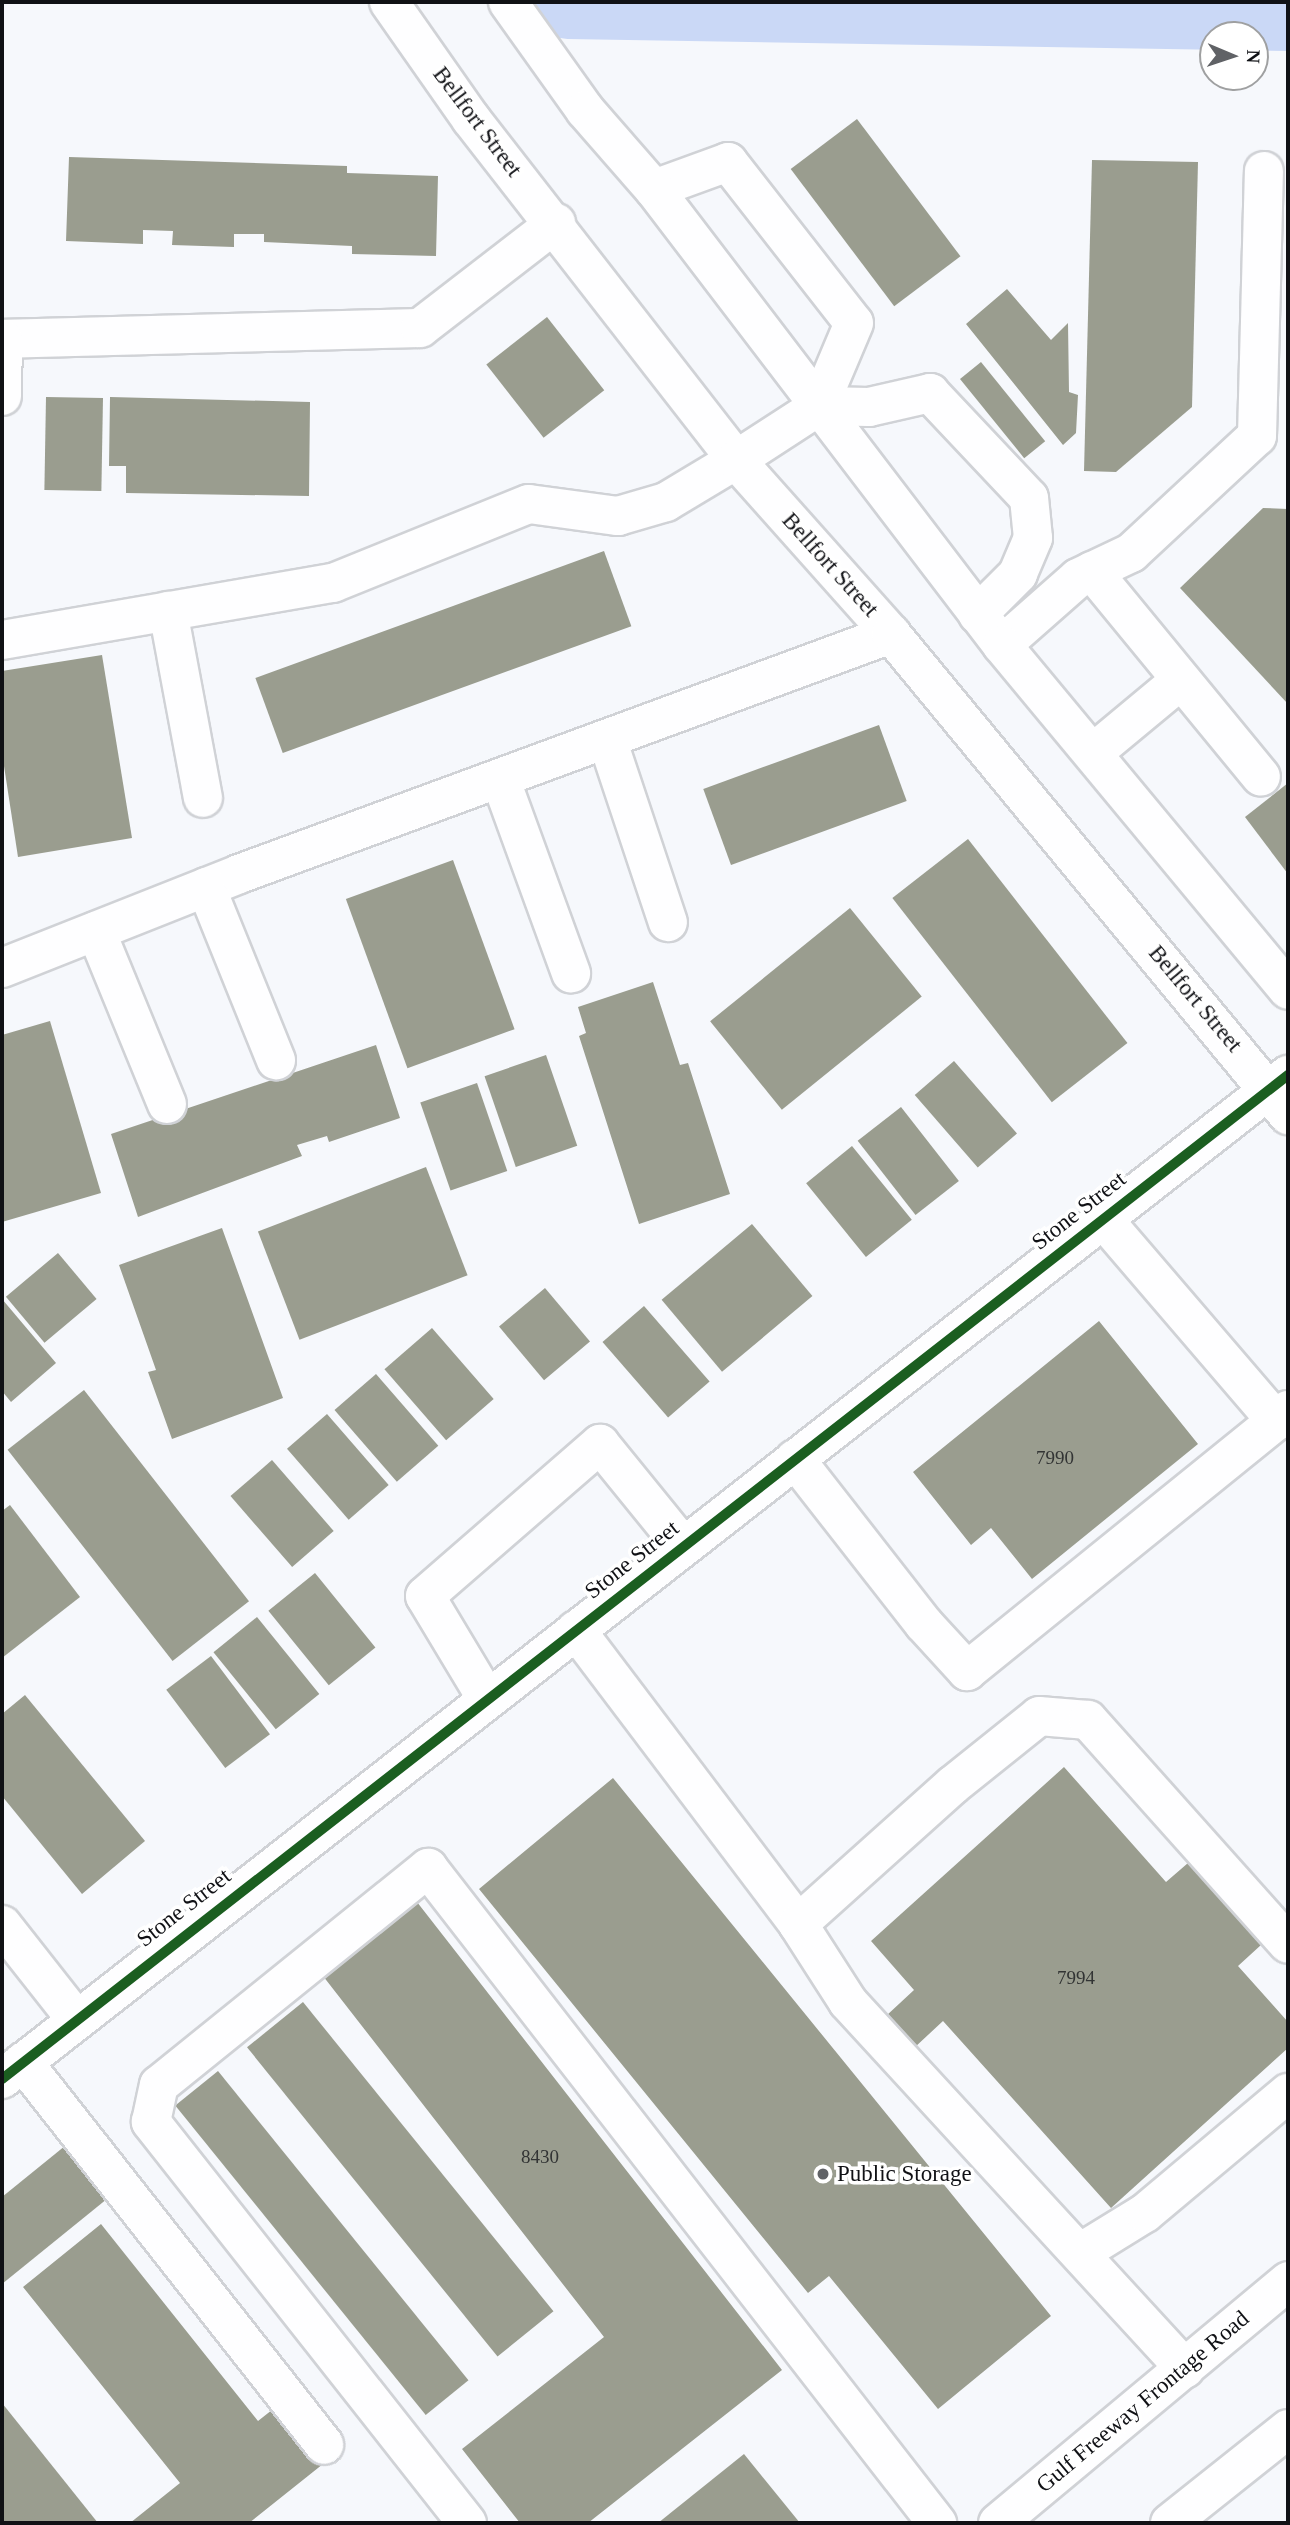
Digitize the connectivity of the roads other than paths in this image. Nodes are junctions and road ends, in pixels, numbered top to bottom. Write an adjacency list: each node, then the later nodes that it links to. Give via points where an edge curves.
1 (389, 2): 5 (main road, Bellfort Street, via 471,119)
2 (508, 2): 4 (main road, via 585,110)
3 (1264, 171): 10 (main road, via 1257,436 1131,553)
4 (654, 189): 8 (main road); 8 (main road, via 728,162 854,323)
5 (556, 223): 6 (main road, via 420,328); 9 (main road, Bellfort Street)
6 (2, 339): 7 (main road)
7 (2, 396)
8 (819, 406): 9 (main road); 12 (main road); 12 (main road, via 869,407 930,393 1029,498 1033,538 1018,574)
9 (736, 460): 11 (main road, via 666,502 618,516 529,504 333,583); 13 (main road, Bellfort Street)
10 (1092, 571): 15 (main road); 16 (main road)
11 (168, 611): 14 (main road); 21 (main road)
12 (978, 614): 15 (main road)
13 (891, 634): 17 (main road); 29 (main road, Bellfort Street)
14 (2, 640)
15 (1002, 645): 18 (main road)
16 (1181, 680): 18 (main road); 19 (main road)
17 (607, 739): 20 (main road); 23 (main road)
18 (1093, 753): 27 (main road)
19 (1261, 777)
20 (500, 778): 22 (main road); 26 (main road)
21 (203, 798)
22 (206, 887): 24 (main road); 28 (main road)
23 (668, 922)
24 (96, 930): 25 (main road); 30 (main road)
25 (2, 968)
26 (571, 973)
27 (1288, 990)
28 (276, 1060)
29 (1282, 1093): 31 (main road, Stone Street)
30 (167, 1104)
31 (1103, 1219): 32 (main road); 33 (main road, Stone Street)
32 (1282, 1415): 33 (main road, via 967,1671 924,1624)
33 (795, 1459): 34 (main road, Stone Street)
34 (683, 1546): 35 (main road, Stone Street); 36 (main road, via 600,1444 425,1595)
35 (576, 1630): 36 (main road, Stone Street); 37 (main road)
36 (487, 1699): 40 (main road, Stone Street)
37 (799, 1924): 39 (main road, via 1039,1716 1088,1720); 43 (main road, via 848,2002)
38 (2, 1925): 40 (main road)
39 (1288, 1944)
40 (76, 2019): 41 (main road, Stone Street)
41 (12, 2070): 47 (main road)
42 (1288, 2093): 43 (main road, via 1144,2213)
43 (1080, 2253): 45 (main road)
44 (1288, 2281): 45 (main road, Gulf Freeway Frontage Road)
45 (1185, 2368): 50 (main road, Gulf Freeway Frontage Road)
46 (1288, 2429): 51 (main road)
47 (324, 2445)
48 (467, 2523): 49 (main road, via 151,2122 159,2084 428,1868)
49 (937, 2523)
50 (998, 2523)
51 (1170, 2523)

